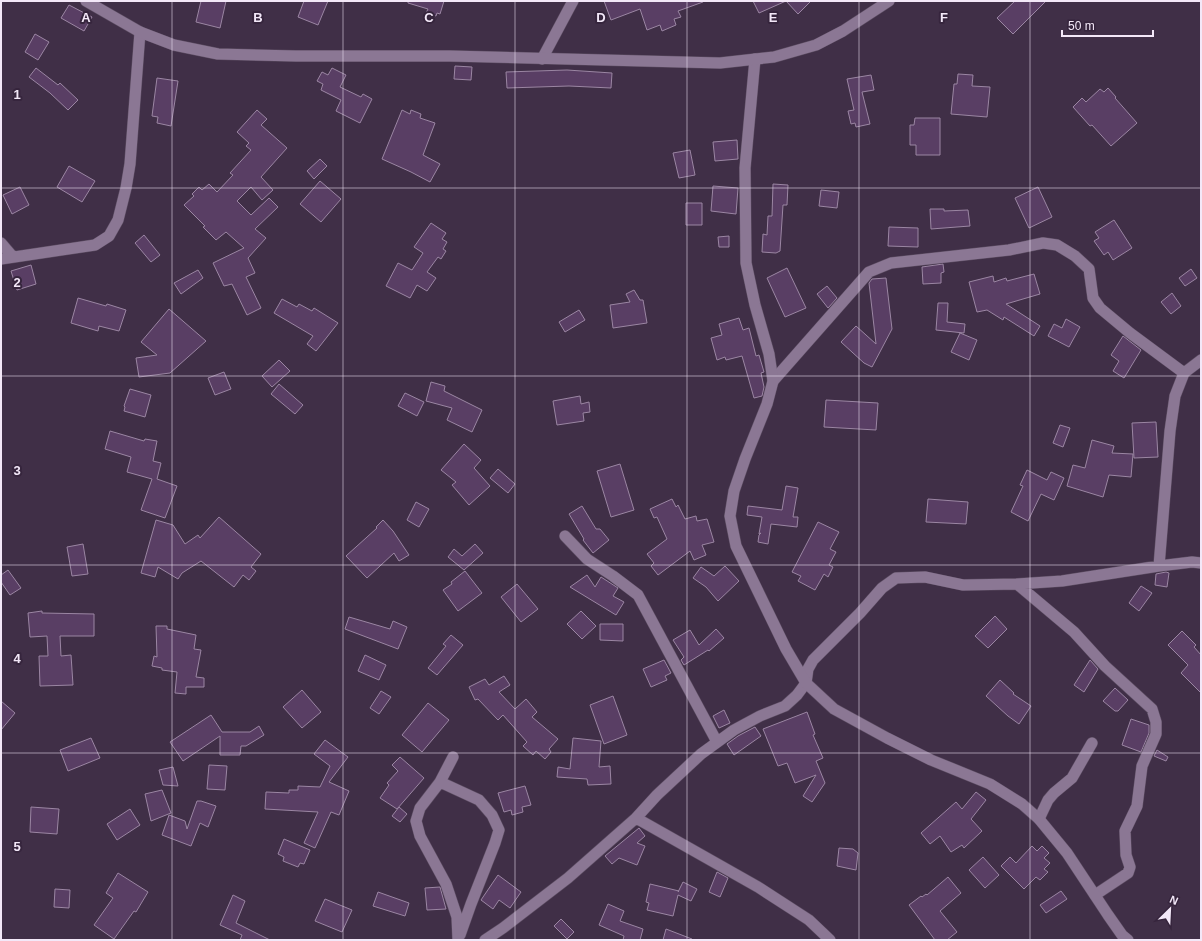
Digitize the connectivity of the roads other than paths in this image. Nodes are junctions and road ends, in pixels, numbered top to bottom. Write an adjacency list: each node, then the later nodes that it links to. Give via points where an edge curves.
1 (573, 1): 5 (street)
2 (889, 1): 6 (street, via 816,45 774,57)
3 (92, 3): 4 (street)
4 (140, 32): 5 (street, via 174,45 218,54); 8 (street, via 130,164 118,220 109,236 95,245)
5 (542, 59): 6 (street, via 720,63)
6 (755, 59): 12 (street, via 745,168 746,263 769,354)
7 (1, 243): 8 (street)
8 (13, 257): 9 (street)
9 (1, 259)
10 (1201, 360): 11 (street)
11 (1184, 373): 12 (street, via 1100,308 1093,298 1089,269 1075,256 1057,245 1043,243 1009,250 891,263 869,272); 15 (street, via 1175,396 1170,431)
12 (773, 381): 17 (street, via 767,404 734,491 730,516 736,546 786,649)
13 (565, 536): 18 (street, via 587,559 638,595)
14 (1201, 563): 15 (street)
15 (1159, 566): 16 (street, via 1062,581)
16 (1018, 584): 17 (street, via 963,585 925,577 896,578 882,588 813,660 808,669); 24 (street, via 1074,632 1105,666 1152,709 1156,722 1156,734 1142,766 1137,806 1125,831 1126,854 1130,867 1128,873)
17 (806, 683): 18 (street, via 785,706 760,716); 23 (street, via 834,709 931,760 990,784 1022,804)
18 (717, 742): 22 (street, via 657,795)
19 (1092, 743): 23 (street, via 1072,778 1048,800)
20 (453, 757): 21 (street)
21 (440, 782): 25 (street, via 420,808 416,821 420,836 446,884 457,917); 25 (street, via 479,800 492,815 498,830)
22 (636, 818): 26 (street, via 568,878); 27 (street, via 758,887 809,920)
23 (1039, 819): 24 (street, via 1068,853)
24 (1094, 895): 28 (street)
25 (458, 940)
26 (485, 940)
27 (830, 940)
28 (1128, 940)

